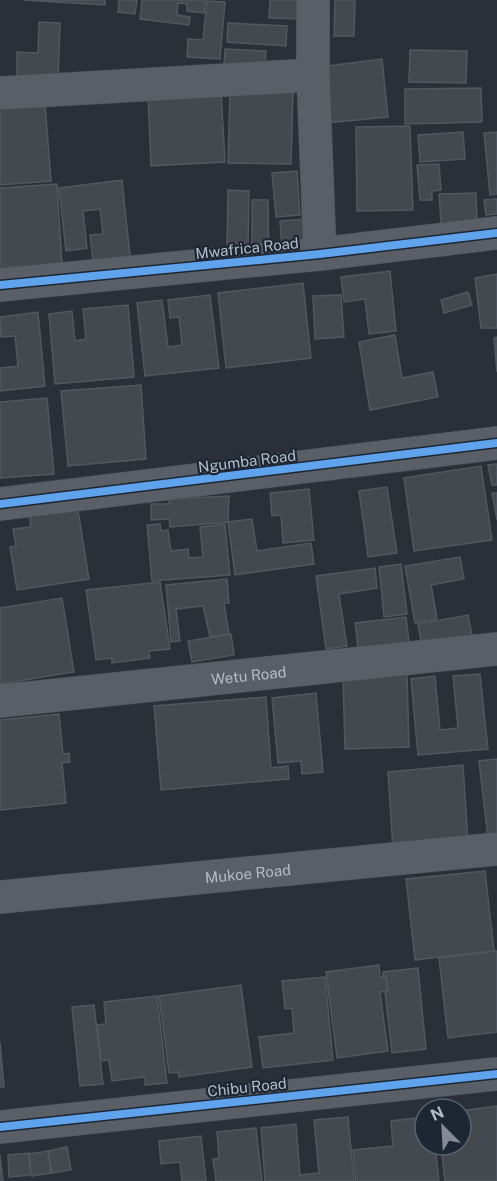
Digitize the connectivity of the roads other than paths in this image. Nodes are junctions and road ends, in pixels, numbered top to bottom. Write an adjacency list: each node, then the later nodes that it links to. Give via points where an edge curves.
1 (313, 0): 2 (street)
2 (313, 75): 3 (street); 5 (street)
3 (0, 93)
4 (497, 233): 5 (street, Mwafrica Road)
5 (320, 254): 6 (street, Mwafrica Road)
6 (0, 285)
7 (497, 443): 8 (street, Ngumba Road)
8 (0, 504)
9 (497, 650): 10 (street, Wetu Road)
10 (0, 701)
11 (497, 849): 12 (street, Mukoe Road)
12 (0, 897)
13 (497, 1074): 14 (street, Chibu Road)
14 (0, 1127)

